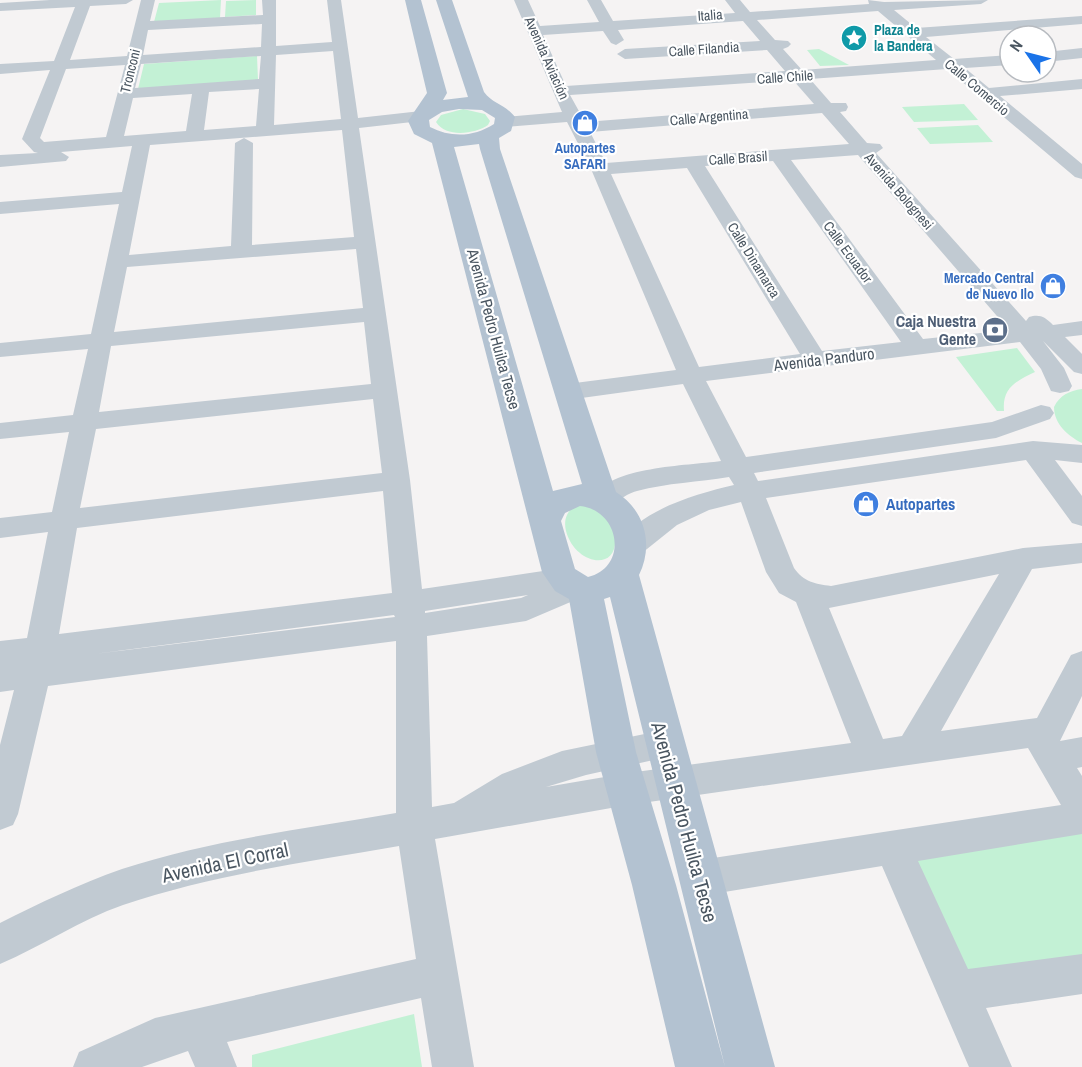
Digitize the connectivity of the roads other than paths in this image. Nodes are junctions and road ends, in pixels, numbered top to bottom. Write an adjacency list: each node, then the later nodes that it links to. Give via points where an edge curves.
1 (3, 0): 14 (street)
2 (126, 0): 12 (street)
3 (148, 0): 19 (street, Tronconi)
4 (269, 0): 16 (street)
5 (334, 0): 24 (street)
6 (413, 0): 45 (main road, via 437,93)
7 (444, 0): 44 (main road, via 475,93)
8 (520, 0): 20 (street, Avenida Aviación)
9 (594, 0): 18 (street)
10 (922, 0): 13 (street)
11 (981, 0): 13 (street)
12 (84, 1): 14 (street); 31 (street)
13 (877, 3): 15 (street); 21 (street, Calle Comercio)
14 (0, 6)
15 (746, 10): 18 (street); 23 (street, Avenida Bolognesi)
16 (270, 19): 22 (street); 25 (street)
17 (1082, 20): 21 (street)
18 (607, 24): 20 (street); 27 (street)
19 (142, 26): 22 (street); 29 (street, Tronconi)
20 (534, 29): 39 (street, Avenida Aviación)
21 (914, 33): 32 (street, Calle Comercio)
22 (203, 39): 25 (street); 29 (street)
23 (777, 44): 27 (street, Calle Filandia); 34 (street, Avenida Bolognesi)
24 (340, 46): 25 (street); 47 (street)
25 (268, 51): 35 (street)
26 (1082, 53): 28 (street)
27 (625, 54): 36 (street)
28 (1058, 56)
29 (133, 60): 31 (street); 41 (street, Tronconi)
30 (998, 61): 32 (street, Calle Chile)
31 (60, 65): 33 (street); 52 (street, via 31,139)
32 (951, 65): 34 (street, Calle Chile); 40 (street, Calle Comercio)
33 (0, 69)
34 (806, 75): 36 (street, Calle Chile); 42 (street, Avenida Bolognesi)
35 (267, 83): 37 (street); 46 (street)
36 (647, 86): 39 (street, Calle Chile)
37 (201, 88): 41 (street); 48 (street)
38 (1078, 88): 40 (street)
39 (560, 91): 43 (street, Avenida Aviación)
40 (983, 93): 57 (street, Calle Comercio)
41 (125, 94): 50 (street, Tronconi)
42 (832, 107): 43 (street, Calle Argentina); 51 (street, Avenida Bolognesi)
43 (574, 117): 44 (street, Calle Argentina); 56 (street, Avenida Aviación)
44 (495, 118): 45 (main road, via 459,103); 45 (main road, via 465,140); 74 (main road, via 490,149)
45 (428, 124): 47 (street); 85 (main road, Avenida Pedro Huilca Tecse)
46 (265, 130): 47 (street); 48 (street)
47 (350, 130): 49 (street); 60 (street)
48 (194, 136): 50 (street)
49 (244, 143): 50 (street); 61 (street)
50 (131, 144): 52 (street); 52 (street); 58 (street, Tronconi)
51 (869, 149): 53 (street, Calle Brasil); 65 (street, Avenida Bolognesi)
52 (37, 154): 54 (street)
53 (778, 155): 55 (street, Calle Brasil); 67 (street, Calle Ecuador)
54 (0, 161)
55 (693, 162): 56 (street, Calle Brasil); 69 (street, Calle Dinamarca)
56 (600, 169): 71 (street, Avenida Aviación)
57 (1082, 173)
58 (129, 197): 59 (street); 62 (street, Tronconi)
59 (0, 208)
60 (365, 242): 61 (street); 63 (street)
61 (241, 252): 62 (street)
62 (116, 262): 66 (street, Tronconi)
63 (374, 314): 66 (street); 73 (street)
64 (1082, 327): 65 (street, Avenida Panduro)
65 (1036, 334): 67 (street, Avenida Panduro); 70 (street, Avenida Bolognesi); 72 (street, Avenida Bolognesi, via 1052,368)
66 (100, 340): 68 (street); 76 (street, Tronconi)
67 (917, 348): 69 (street, Avenida Panduro)
68 (0, 350)
69 (815, 359): 71 (street, Avenida Panduro)
70 (1082, 367)
71 (691, 376): 74 (street, Avenida Panduro); 80 (street, Avenida Aviación)
72 (1071, 384): 75 (street, via 1045,397)
73 (384, 390): 76 (street); 81 (street)
74 (567, 392): 82 (main road)
75 (1041, 413): 79 (street, via 1056,436); 80 (street, via 996,430)
76 (83, 422): 77 (street); 84 (street, Tronconi)
77 (0, 431)
78 (1033, 450): 79 (street); 80 (street); 83 (street)
79 (1082, 453)
80 (743, 479): 82 (street, via 627,483); 89 (street, via 667,518); 90 (street, Avenida Aviación, via 781,572 790,585)
81 (396, 480): 84 (street); 91 (street)
82 (603, 497): 85 (main road, via 570,496 557,502); 89 (main road, via 624,517)
83 (1082, 516)
84 (64, 520): 86 (street); 93 (street, Tronconi)
85 (546, 520): 89 (main road, via 559,572)
86 (0, 528)
87 (1079, 557): 88 (street)
88 (1023, 559): 90 (street, via 831,597); 97 (street)
89 (596, 576): 91 (street, via 526,609); 99 (main road, Avenida Pedro Huilca Tecse); 100 (main road)
90 (808, 595): 98 (street)
91 (410, 615): 93 (street); 104 (street)
92 (0, 654): 93 (street)
93 (38, 661): 95 (street); 102 (street, Tronconi)
94 (1082, 664): 96 (street)
95 (0, 679)
96 (1060, 747): 97 (street, Avenida El Corral); 101 (street)
97 (912, 750): 98 (street, Avenida El Corral)
98 (873, 755): 99 (street, Avenida El Corral)
99 (669, 763): 100 (street, Avenida El Corral); 106 (main road, Avenida Pedro Huilca Tecse)
100 (622, 771): 104 (street, Avenida El Corral, via 462,817); 115 (main road)
101 (1082, 807)
102 (0, 814)
103 (1082, 818): 105 (street)
104 (414, 825): 107 (street, Avenida El Corral, via 165,874 76,905); 108 (street)
105 (893, 848): 106 (street); 110 (street)
106 (700, 878): 116 (main road, Avenida Pedro Huilca Tecse)
107 (0, 944)
108 (438, 974): 111 (street); 114 (street)
109 (1082, 974): 110 (street)
110 (957, 991): 117 (street)
111 (200, 1027): 112 (street, via 156,1039); 113 (street)
112 (94, 1067)
113 (216, 1067)
114 (453, 1067)
115 (700, 1067)
116 (750, 1067)
117 (991, 1067)

